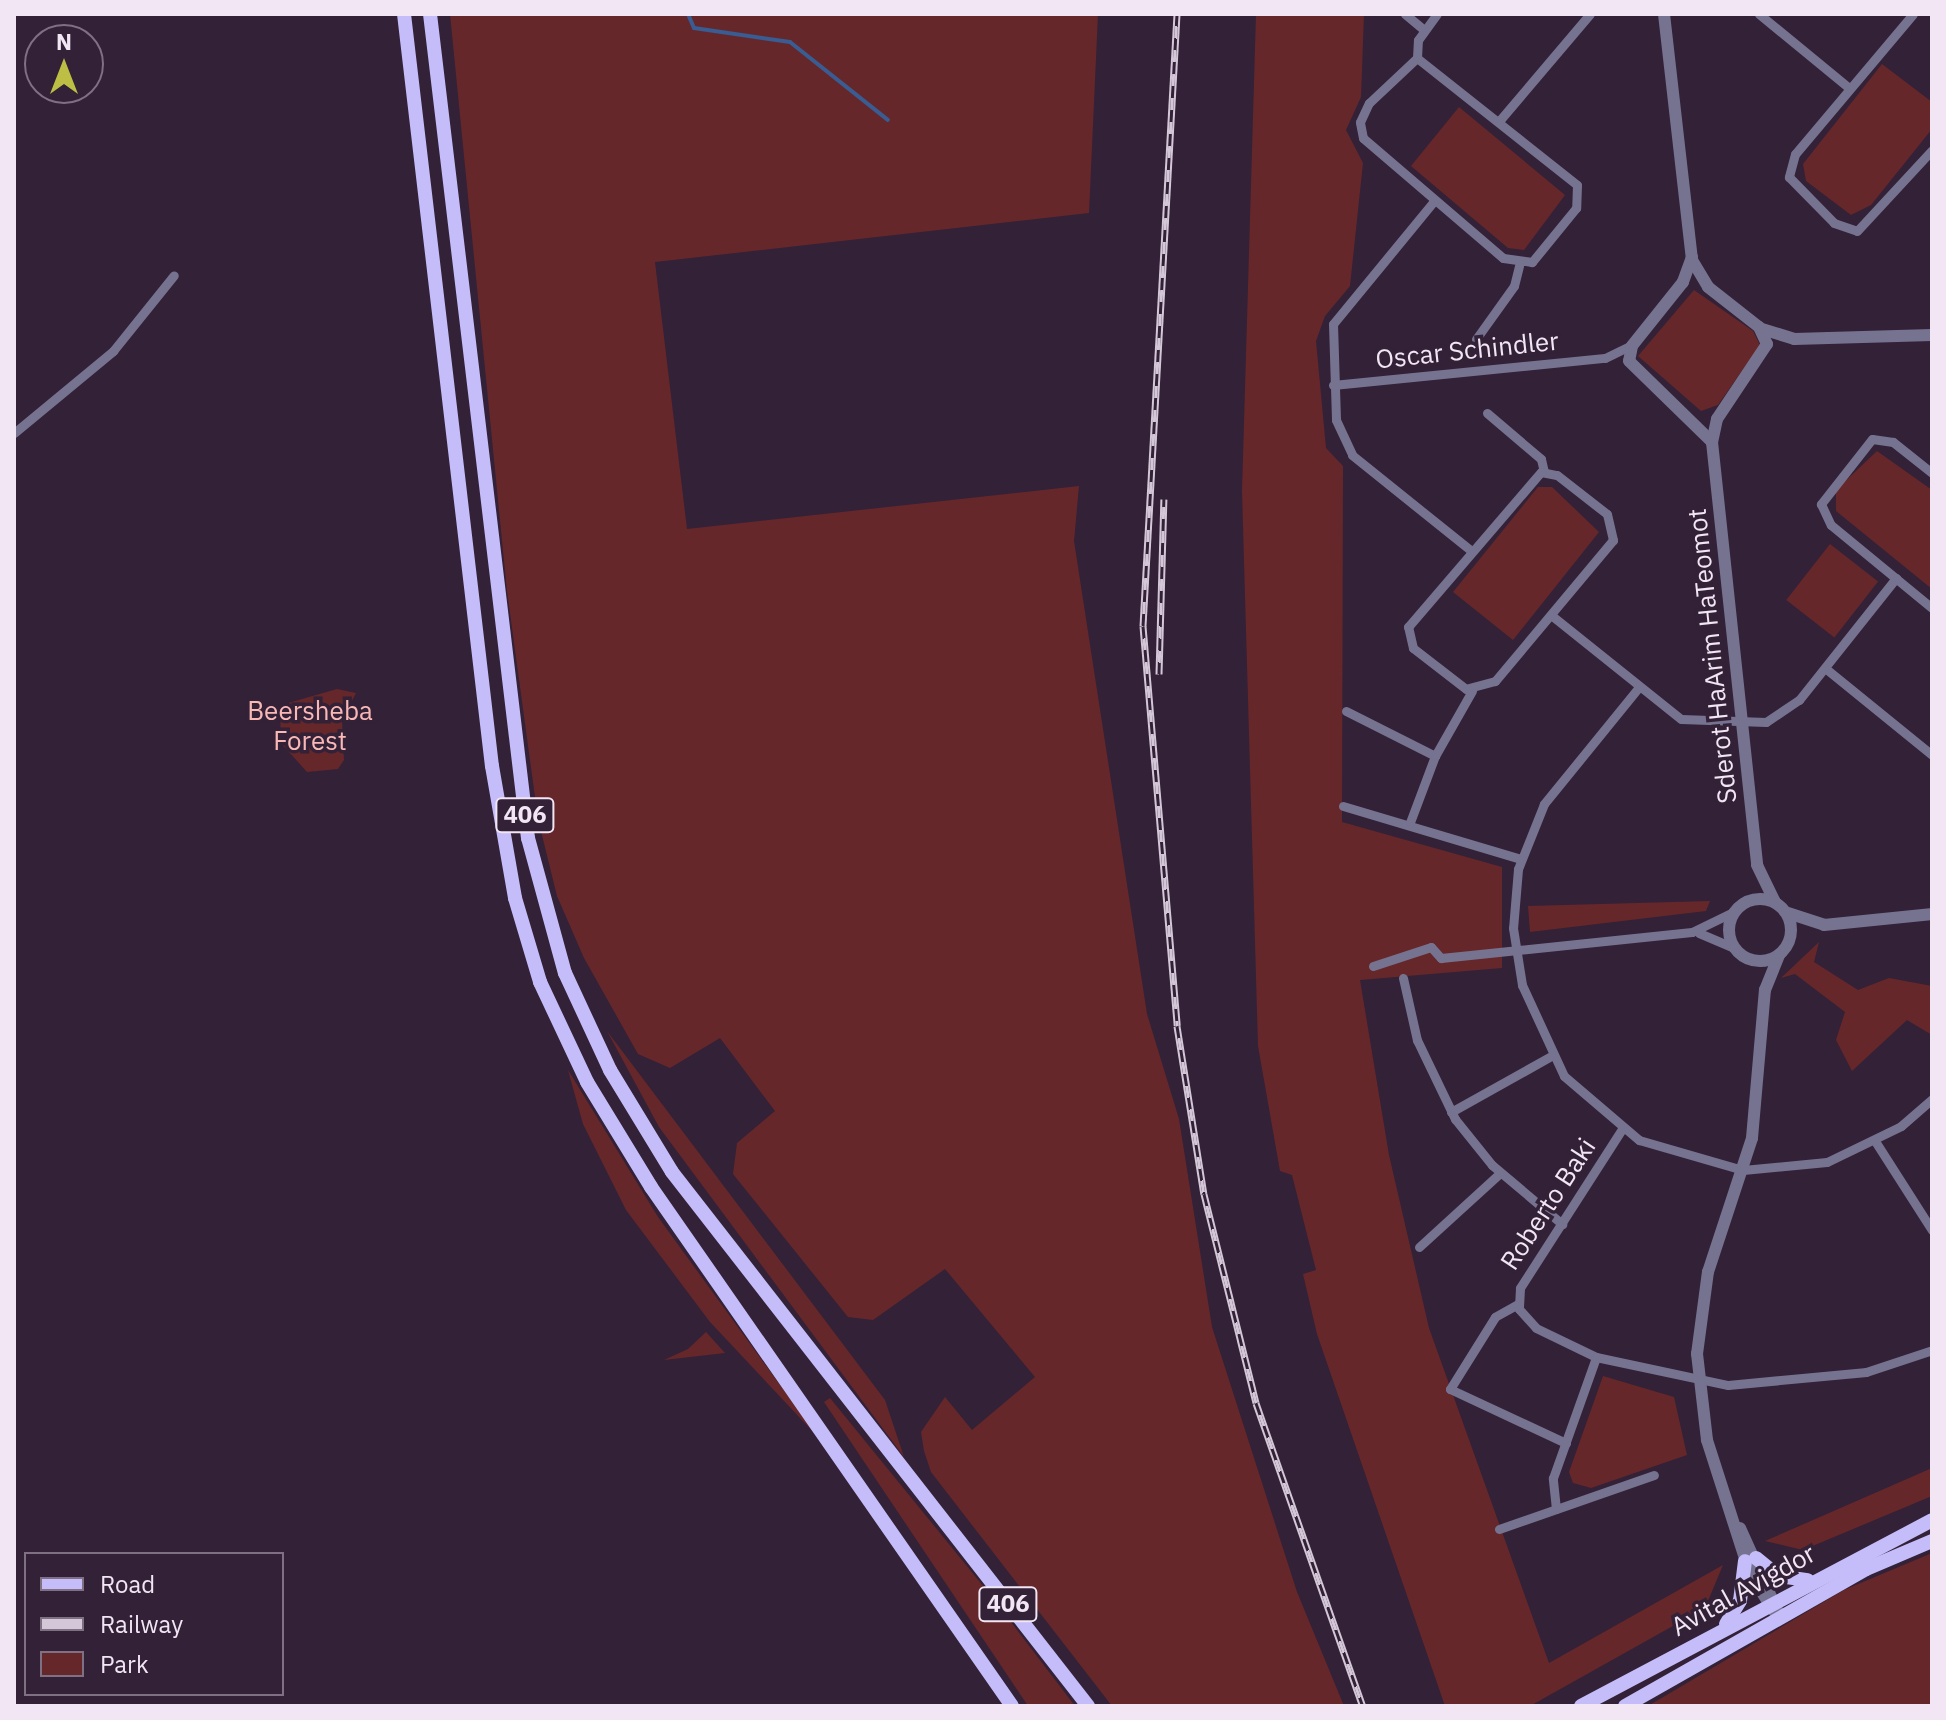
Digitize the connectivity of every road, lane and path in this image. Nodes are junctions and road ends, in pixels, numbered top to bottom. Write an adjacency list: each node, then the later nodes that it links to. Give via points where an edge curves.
1 (404, 14): 89 (main road, 406, via 496,797 540,982 587,1082 651,1187)
2 (430, 14): 90 (main road, 406, via 528,838 565,973 610,1070 672,1172)
3 (1405, 14): 9 (street)
4 (1437, 14): 9 (street)
5 (1590, 14): 12 (street)
6 (1667, 14): 15 (street)
7 (1759, 14): 11 (street)
8 (1913, 14): 11 (street)
9 (1424, 30): 10 (street)
10 (1417, 58): 12 (street); 14 (street, via 1399,68 1360,126 1369,147)
11 (1849, 88): 13 (street, via 1793,158 1789,177 1800,195 1837,225 1861,230)
12 (1500, 120): 16 (street, via 1579,192 1576,208 1538,257)
13 (1931, 153)
14 (1434, 201): 16 (street); 28 (street, via 1335,320)
15 (1692, 257): 18 (street); 19 (street)
16 (1519, 266): 22 (street, via 1514,286)
17 (174, 275): 32 (street, via 113,351)
18 (1708, 287): 19 (street, via 1690,283); 20 (street)
19 (1676, 291): 24 (street)
20 (1759, 327): 23 (street); 26 (street, via 1767,344)
21 (1932, 335): 23 (street, via 1885,331)
22 (1476, 339)
23 (1799, 339): 26 (street)
24 (1634, 344): 25 (street, Oscar Schindler); 27 (street, via 1629,358)
25 (1605, 358): 27 (street, Oscar Schindler); 28 (street, Oscar Schindler)
26 (1762, 361): 30 (street, Sderot HaArim HaTeomot)
27 (1636, 372): 31 (street)
28 (1333, 385): 36 (street, via 1338,430 1352,455)
29 (1487, 413): 34 (street, via 1541,459)
30 (1720, 414): 31 (street); 33 (street, Sderot HaArim HaTeomot)
31 (1692, 416): 33 (street)
32 (14, 433)
33 (1712, 442): 44 (street, Sderot HaArim HaTeomot)
34 (1544, 472): 36 (street, via 1527,480); 39 (street, via 1607,514 1615,529)
35 (1932, 473): 37 (street, via 1893,442 1876,438 1821,500 1831,525)
36 (1470, 550): 42 (street, via 1407,634 1416,652)
37 (1896, 578): 38 (street); 40 (street)
38 (1932, 608)
39 (1551, 615): 41 (street); 42 (street, via 1495,681)
40 (1825, 668): 44 (street, via 1785,713); 45 (street)
41 (1639, 687): 44 (street, via 1687,722); 49 (street, via 1549,797)
42 (1472, 691): 46 (street)
43 (1346, 711): 46 (street)
44 (1742, 723): 50 (street, Sderot HaArim HaTeomot)
45 (1932, 755)
46 (1435, 756): 48 (street)
47 (1343, 806): 48 (street)
48 (1409, 825): 49 (street)
49 (1521, 859): 58 (street)
50 (1757, 865): 51 (street, Sderot HaArim HaTeomot); 52 (street, Sderot HaArim HaTeomot)
51 (1775, 902): 52 (street); 53 (street)
52 (1738, 908): 56 (street); 57 (street, via 1729,930)
53 (1785, 911): 55 (street); 59 (street, via 1791,930)
54 (1932, 914): 55 (street)
55 (1824, 925): 59 (street)
56 (1692, 932): 57 (street); 58 (street)
57 (1735, 948): 60 (street)
58 (1515, 949): 61 (street, via 1441,958 1431,947 1404,950 1395,964); 64 (street, via 1532,1018)
59 (1782, 951): 60 (street); 63 (street)
60 (1746, 957): 63 (street)
61 (1373, 966)
62 (1403, 978): 66 (street, via 1417,1040)
63 (1765, 994): 69 (street, via 1757,1107)
64 (1551, 1056): 66 (street); 67 (street, via 1586,1101)
65 (1932, 1099): 68 (street)
66 (1451, 1112): 70 (street)
67 (1622, 1129): 69 (street, via 1670,1154); 71 (street, Roberto Baki)
68 (1875, 1141): 69 (street, via 1827,1162); 72 (street)
69 (1743, 1170): 77 (street, via 1708,1272)
70 (1500, 1173): 71 (street); 73 (street)
71 (1562, 1224): 74 (street, Roberto Baki, via 1522,1283)
72 (1932, 1230)
73 (1419, 1247)
74 (1518, 1304): 76 (street, Roberto Baki, via 1536,1328); 78 (street, Roberto Baki, via 1495,1317 1450,1389)
75 (1932, 1350): 77 (street, Roberto Baki, via 1797,1384)
76 (1596, 1357): 77 (street, Roberto Baki); 78 (street)
77 (1698, 1381): 84 (street, via 1707,1440)
78 (1566, 1443): 80 (street, via 1553,1478)
79 (1654, 1475): 80 (street)
80 (1556, 1509): 82 (street)
81 (1932, 1520): 85 (main road, Avital Avigdor)
82 (1499, 1529)
83 (1932, 1541): 87 (main road, Avital Avigdor)
84 (1751, 1559): 85 (main road, via 1783,1578); 86 (street); 88 (main road, via 1740,1601)
85 (1812, 1579): 86 (main road, Avital Avigdor)
86 (1770, 1603): 87 (street); 88 (main road, Avital Avigdor)
87 (1778, 1617): 92 (main road, Avital Avigdor)
88 (1720, 1631): 91 (main road, Avital Avigdor)
89 (1012, 1706)
90 (1088, 1706)
91 (1581, 1706)
92 (1625, 1706)

